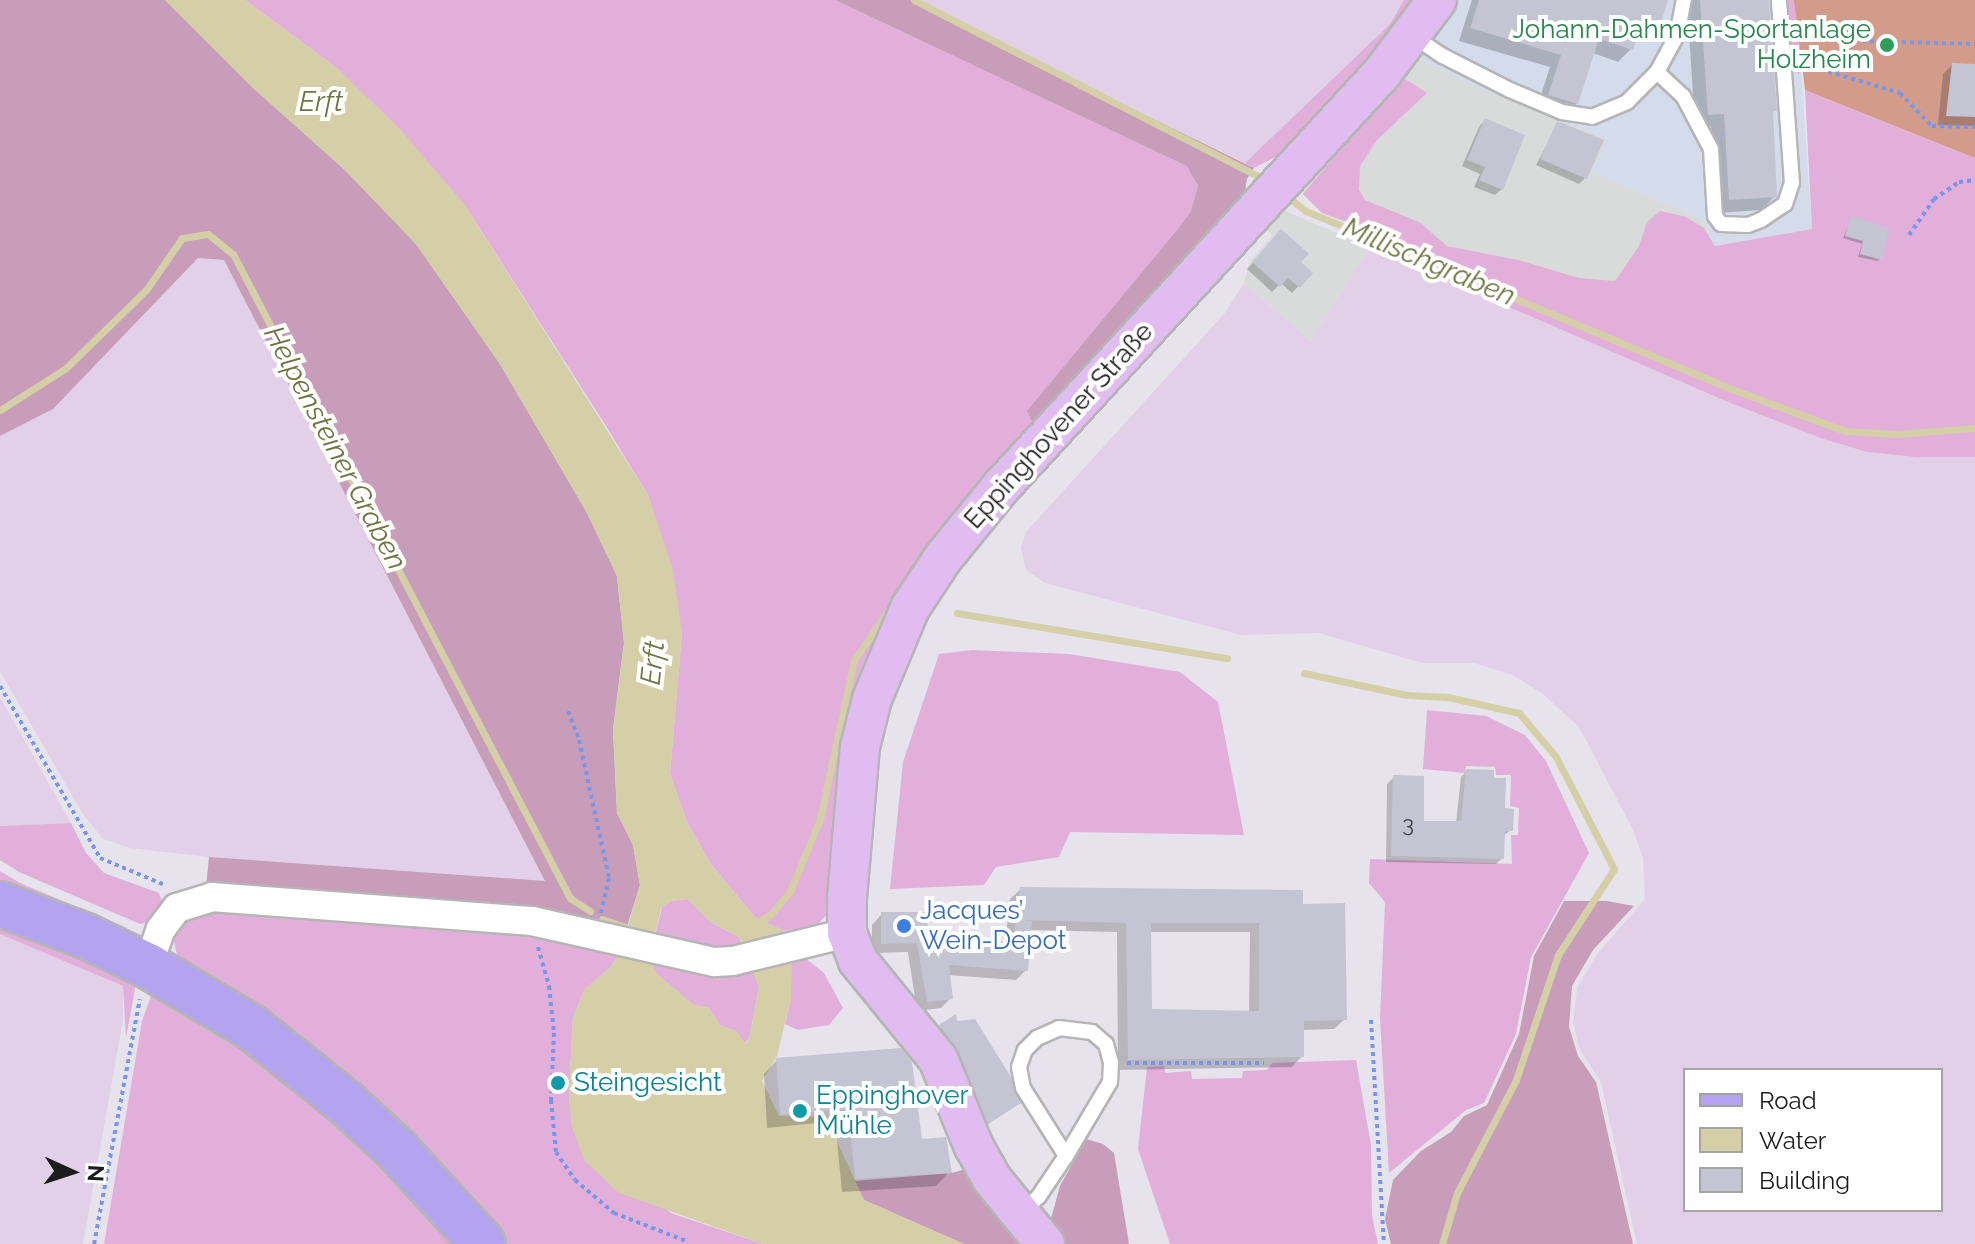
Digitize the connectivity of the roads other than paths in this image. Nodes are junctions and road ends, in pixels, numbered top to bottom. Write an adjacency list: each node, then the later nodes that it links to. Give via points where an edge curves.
1 (1437, 0): 4 (main road, Eppinghovener Straße)
2 (1684, 0): 5 (lane, via 1677,35)
3 (1779, 0): 5 (lane, via 1792,183 1785,204 1761,220 1721,224 1715,216 1711,149 1683,96)
4 (1413, 36): 5 (lane, via 1474,73 1575,116 1613,111); 7 (main road, Eppinghovener Straße, via 1000,488 910,608 872,699 860,747)
5 (1657, 72)
6 (0, 904): 8 (main road)
7 (847, 933): 8 (street, via 714,962 532,921 232,896 193,900 177,908 167,919); 10 (main road, via 865,971 938,1059 974,1147)
8 (148, 966): 11 (main road, via 251,1027 345,1102)
9 (1066, 1156): 9 (lane, via 1023,1088 1019,1067 1037,1038 1059,1028 1092,1032 1106,1044 1111,1063 1110,1082); 10 (lane, via 1039,1196)
10 (1018, 1215): 12 (main road)
11 (483, 1244)
12 (1045, 1244)

